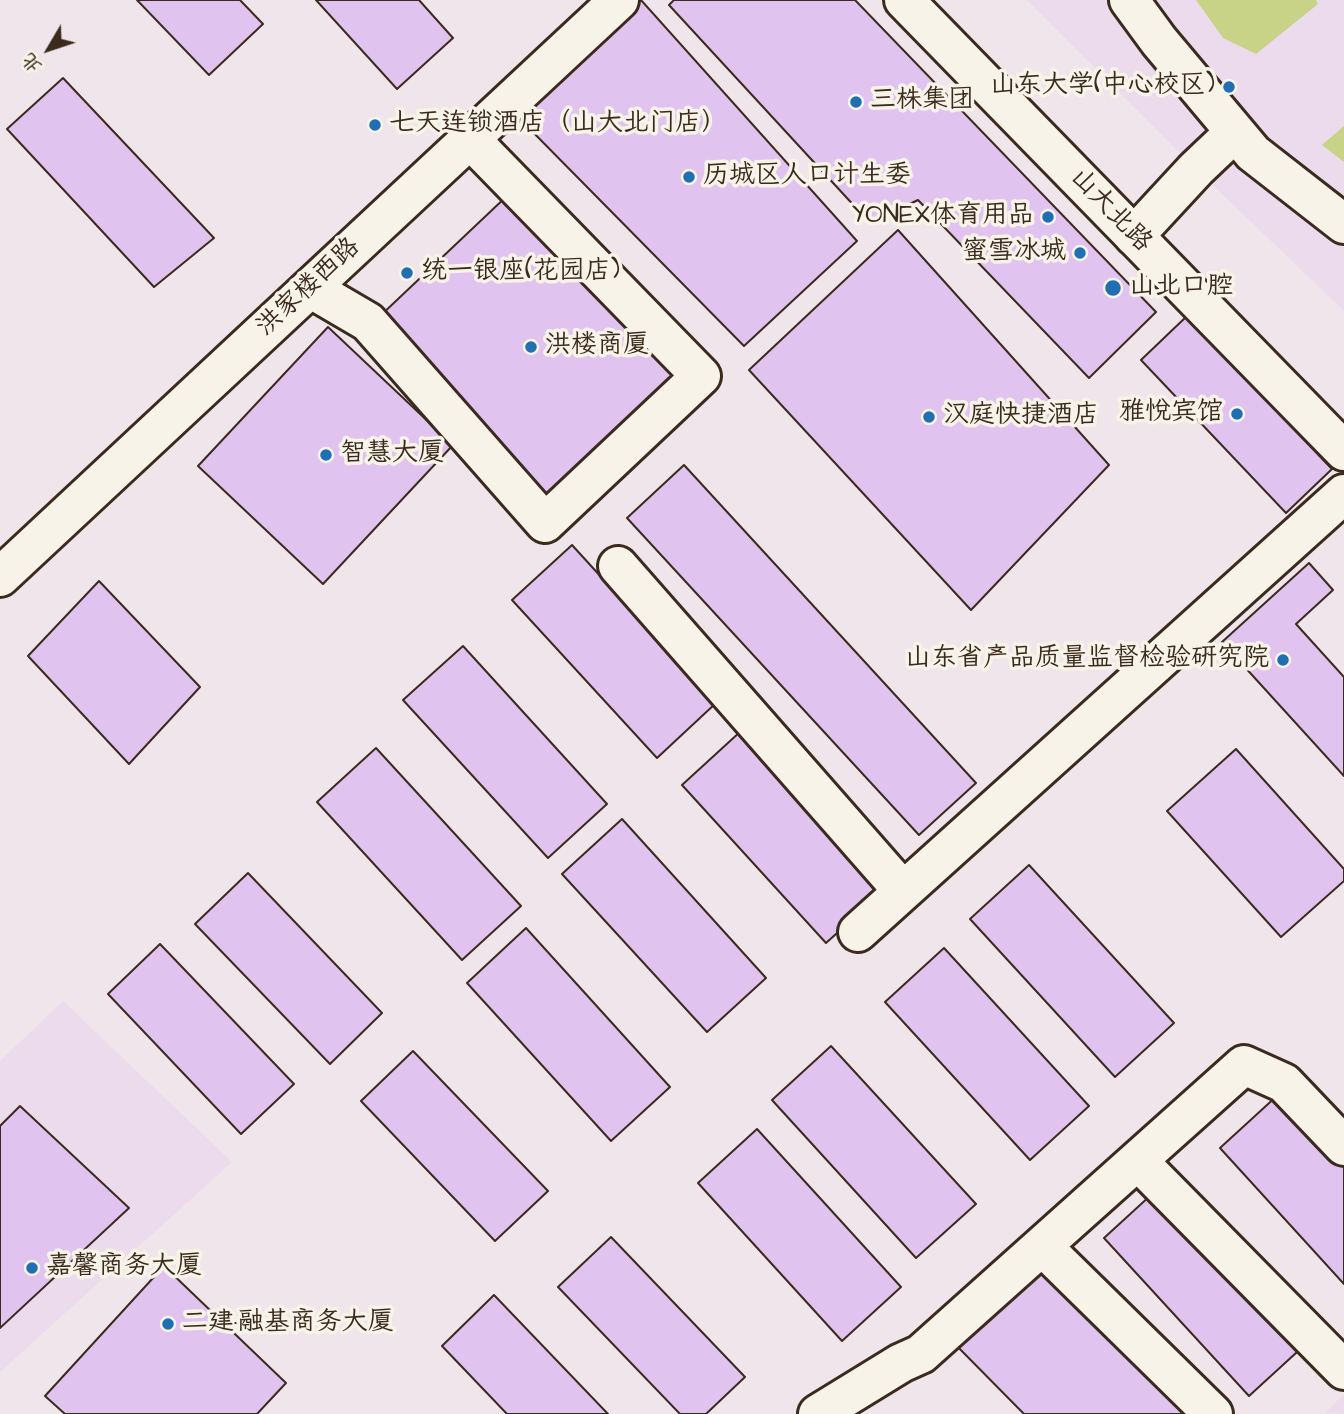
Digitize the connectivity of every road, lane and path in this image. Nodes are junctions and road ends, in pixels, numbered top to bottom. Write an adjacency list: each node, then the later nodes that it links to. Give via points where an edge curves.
1 (619, 0): 6 (street, 洪家楼西路)
2 (904, 0): 8 (street, 山大北路)
3 (924, 0): 8 (street, 山大北路)
4 (1129, 0): 5 (street)
5 (1235, 132): 7 (street, via 1253,153); 8 (street)
6 (470, 139): 9 (street, 洪家楼西路); 9 (street, via 701,376 545,523 368,322)
7 (1344, 224)
8 (1139, 231): 10 (street, 山大北路); 11 (street, 山大北路)
9 (310, 288): 14 (street, 洪家楼西路)
10 (1344, 431)
11 (1344, 452)
12 (1344, 495): 15 (street)
13 (618, 566): 15 (street)
14 (0, 577)
15 (903, 891): 16 (street)
16 (858, 932)
17 (1344, 1146): 18 (street, via 1284,1083 1244,1065)
18 (1138, 1161): 19 (street); 20 (street)
19 (1042, 1246): 21 (street, via 921,1354); 22 (street)
20 (1344, 1370)
21 (818, 1414)
22 (1213, 1414)

